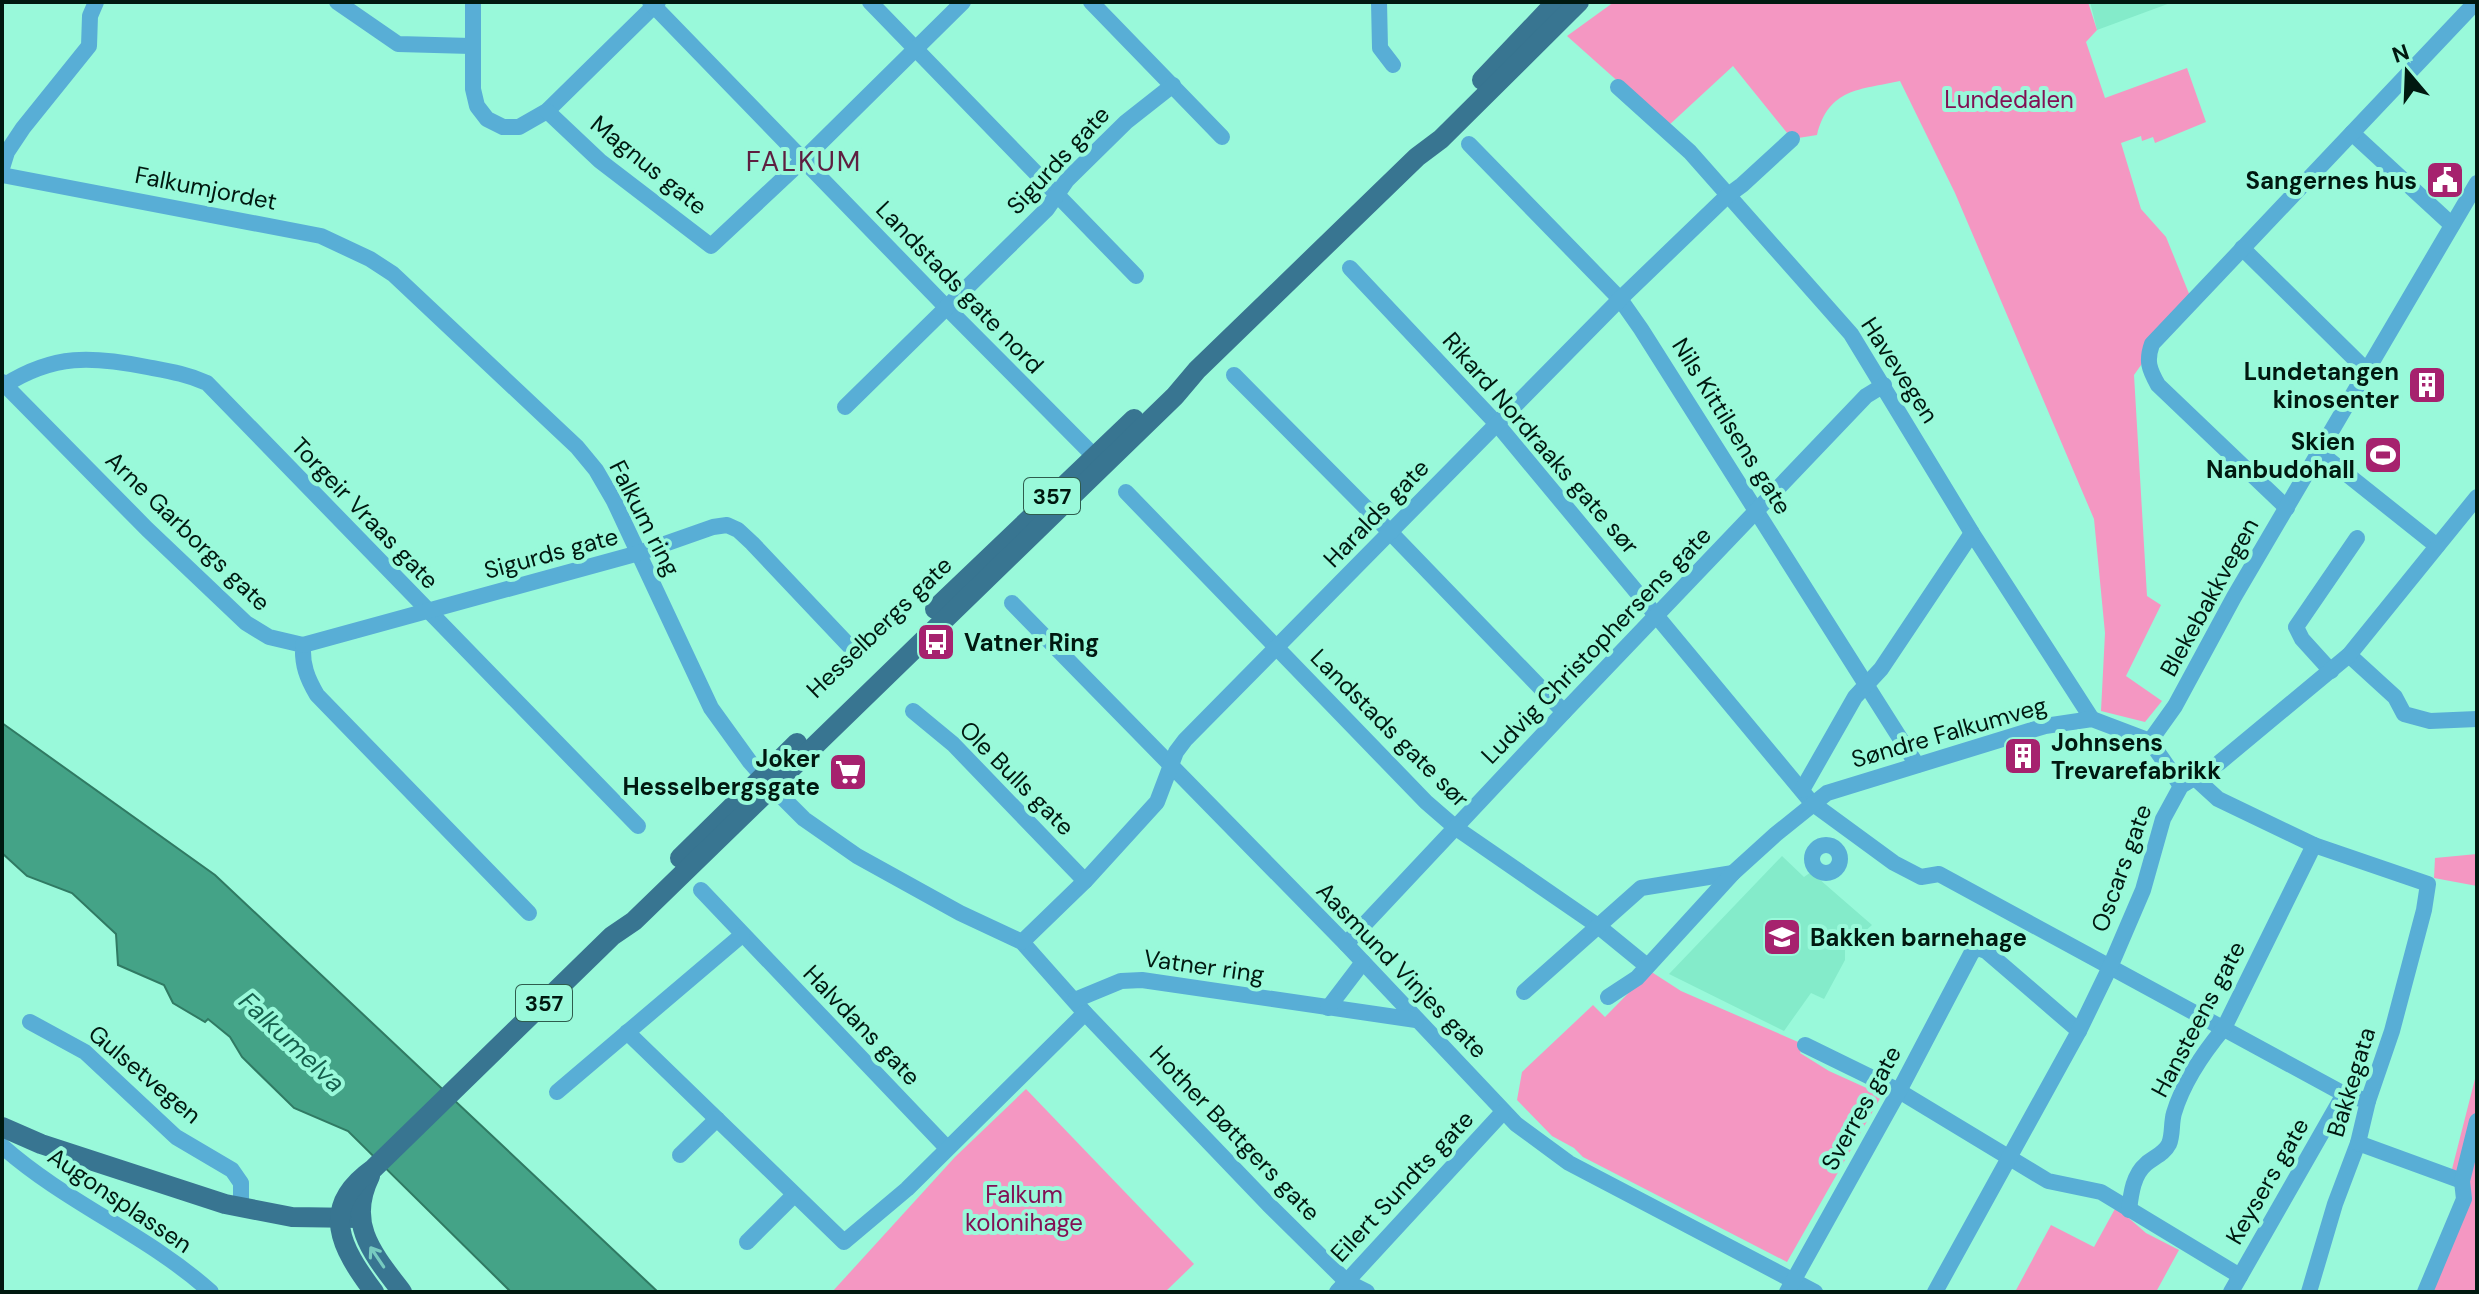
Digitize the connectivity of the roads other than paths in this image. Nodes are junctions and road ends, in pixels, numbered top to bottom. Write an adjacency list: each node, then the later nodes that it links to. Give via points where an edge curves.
1 (96, 2): 24 (street, via 89,46 23,128)
2 (337, 2): 12 (street, via 398,44)
3 (473, 2): 12 (street)
4 (870, 2): 13 (street)
5 (963, 2): 13 (street, Magnus gate)
6 (1091, 2): 15 (street)
7 (1379, 2): 14 (street, via 1380,48)
8 (1556, 2): 22 (main road, Hesselbergs gate / 357)
9 (1579, 2): 22 (main road, Hesselbergs gate / 357)
10 (2476, 2): 18 (street)
11 (654, 3): 17 (street); 23 (street, Landstads gate nord)
12 (471, 46): 17 (street, via 473,89 487,119 519,127)
13 (915, 49): 23 (street, Magnus gate); 27 (street)
14 (1393, 65)
15 (1173, 85): 19 (street); 27 (street, Sigurds gate, via 1126,122)
16 (1618, 87): 28 (street, Havevegen, via 1690,152)
17 (547, 111): 23 (street, Magnus gate, via 600,161 711,246)
18 (2352, 133): 29 (street); 30 (street)
19 (1222, 137)
20 (1792, 139): 28 (street, Haralds gate)
21 (1469, 144): 34 (street, Nils Kittilsens gate)
22 (1417, 157): 43 (main road, Hesselbergs gate / 357, via 1175,396)
23 (803, 160): 35 (street, Landstads gate nord)
24 (2, 168)
25 (2, 175): 32 (street, Falkumjordet, via 321,236)
26 (2477, 183): 29 (street, Blekebakkvegen)
27 (1058, 194): 33 (street); 35 (street, Sigurds gate)
28 (1727, 196): 34 (street, Haralds gate); 39 (street, Havevegen, via 1851,334)
29 (2452, 225): 36 (street, Blekebakkvegen)
30 (2242, 248): 36 (street); 46 (street, via 2152,344 2147,359 2158,385)
31 (1350, 268): 41 (street, Rikard Nordraaks gate sør)
32 (393, 274): 52 (street, Falkum ring, via 577,447 608,490)
33 (1136, 276)
34 (1620, 299): 41 (street, Haralds gate); 47 (street, Nils Kittilsens gate)
35 (947, 308): 40 (street, Sigurds gate); 43 (street, Landstads gate nord)
36 (2367, 371): 42 (street, Blekebakkvegen)
37 (1234, 375): 48 (street)
38 (3, 384): 54 (street, Torgeir Vraas gate, via 49,363 85,357 185,374 207,383); 56 (street, Arne Garborgs gate, via 246,623 269,637)
39 (1884, 385): 47 (street, Ludvig Christophersens gate, via 1866,396); 49 (street, Havevegen)
40 (845, 407)
41 (1497, 424): 48 (street, Haralds gate); 55 (street, Rikard Nordraaks gate sør)
42 (2319, 452): 46 (street, Blekebakkvegen); 51 (street)
43 (1099, 461): 69 (main road, Hesselbergs gate / 357)
44 (1126, 492): 57 (street, Landstads gate sør)
45 (2477, 497): 51 (street, Oscars gate)
46 (2287, 508): 66 (street, Blekebakkvegen)
47 (1757, 510): 55 (street, Ludvig Christophersens gate); 61 (street, Nils Kittilsens gate)
48 (1390, 532): 57 (street, Haralds gate); 63 (street)
49 (1972, 533): 61 (street); 64 (street, Havevegen)
50 (2357, 538): 60 (street, via 2296,627)
51 (2437, 546): 59 (street, Oscars gate)
52 (639, 553): 54 (street, Sigurds gate); 58 (street, Sigurds gate, via 713,527 738,530); 69 (street, Falkum ring, via 711,708)
53 (1012, 603): 68 (street, Aasmund Vinjes gate)
54 (428, 612): 56 (street, Sigurds gate); 72 (street, Torgeir Vraas gate)
55 (1658, 615): 63 (street, Ludvig Christophersens gate); 71 (street, Rikard Nordraaks gate sør)
56 (303, 645): 78 (street, via 305,670 317,695)
57 (1278, 648): 68 (street, Haralds gate, via 1185,740); 73 (street, Landstads gate sør)
58 (856, 653)
59 (2349, 655): 60 (street, Oscars gate); 65 (street, via 2395,697 2404,714 2430,721)
60 (2331, 671): 70 (street, Oscars gate)
61 (1866, 684): 67 (street, Nils Kittilsens gate); 71 (street)
62 (913, 711): 76 (street, Ole Bulls gate, via 953,744)
63 (1564, 712): 73 (street, Ludvig Christophersens gate)
64 (2092, 719): 66 (street, Søndre Falkumveg); 67 (street, Søndre Falkumveg, via 2045,726)
65 (2477, 719)
66 (2150, 741): 70 (street)
67 (1917, 765): 71 (street, Søndre Falkumveg)
68 (1171, 767): 76 (street, Haralds gate, via 1157,802); 82 (street, Aasmund Vinjes gate)
69 (767, 781): 81 (street, via 804,819 857,856); 112 (main road, Hesselbergs gate / 357, via 634,921 612,936 358,1180 347,1194)
70 (2188, 782): 74 (street); 85 (street, Oscars gate, via 2163,819 2143,890)
71 (1807, 797): 75 (street, Søndre Falkumveg); 85 (street, Rikard Nordraaks gate sør, via 1894,863 1921,877 1939,874)
72 (638, 826)
73 (1456, 828): 79 (street, Landstads gate sør); 82 (street, Ludvig Christophersens gate)
74 (2314, 845): 92 (street, Hansteens gate); 99 (street, Bakkegata, via 2428,884 2392,1031)
75 (1733, 873): 79 (street, via 1641,888); 84 (street, Søndre Falkumveg)
76 (1085, 881): 81 (street, Haralds gate)
77 (701, 890): 80 (street, Halvdans gate)
78 (529, 913)
79 (1598, 926): 84 (street, Landstads gate sør); 86 (street)
80 (742, 935): 94 (street); 105 (street, Halvdans gate)
81 (1022, 942): 88 (street)
82 (1346, 944): 83 (street, Aasmund Vinjes gate)
83 (1363, 962): 89 (street); 90 (street, Aasmund Vinjes gate)
84 (1647, 966): 87 (street, Søndre Falkumveg)
85 (2110, 967): 92 (street, Rikard Nordraaks gate sør); 93 (street, Oscars gate)
86 (1524, 992)
87 (1608, 997)
88 (1080, 1007): 89 (street, Vatner ring, via 1121,981 1142,980); 105 (street); 116 (street, Hother Bøttgers gate)
89 (1328, 1008): 90 (street, Vatner ring)
90 (1416, 1020): 100 (street, Aasmund Vinjes gate)
91 (30, 1022): 110 (street, Gulsetvegen, via 85,1052 176,1137 232,1170 241,1183)
92 (2224, 1028): 98 (street, Rikard Nordraaks gate sør); 111 (street, Hansteens gate, via 2181,1096 2171,1141 2143,1166)
93 (2079, 1031): 96 (street, Sverres gate, via 1978,948); 107 (street, Oscars gate)
94 (627, 1032): 97 (street); 101 (street)
95 (1805, 1045): 96 (street)
96 (1899, 1091): 107 (street); 115 (street, Sverres gate)
97 (557, 1092)
98 (2344, 1094): 99 (street, Rikard Nordraaks gate sør); 114 (street, Keysers gate)
99 (2368, 1101): 104 (street, Bakkegata)
100 (1503, 1112): 115 (street, Aasmund Vinjes gate, via 1569,1163); 116 (street, Eilert Sundts gate)
101 (713, 1114): 106 (street); 109 (street)
102 (2477, 1121): 108 (street)
103 (3, 1135): 110 (main road); 117 (street, Augonsplassen, via 54,1187)
104 (2358, 1143): 108 (street); 124 (street, Bakkegata)
105 (947, 1148): 109 (street, via 844,1242)
106 (680, 1155)
107 (2009, 1156): 111 (street, via 2048,1181 2101,1192); 122 (street, Oscars gate)
108 (2462, 1181): 125 (street, via 2464,1199)
109 (794, 1195): 113 (street)
110 (241, 1208): 112 (main road, via 292,1217)
111 (2129, 1210): 114 (street)
112 (350, 1218): 118 (main road, via 340,1233 345,1250); 119 (main road, one-way to 112)
113 (747, 1242)
114 (2240, 1276): 123 (street, Keysers gate)
115 (1790, 1286): 121 (street, Aasmund Vinjes gate)
116 (1342, 1287): 120 (street, Hother Bøttgers gate)
117 (211, 1292)
118 (374, 1292)
119 (402, 1292)
120 (1367, 1292)
121 (1815, 1292)
122 (1935, 1292)
123 (2231, 1292)
124 (2309, 1292)
125 (2425, 1292)

